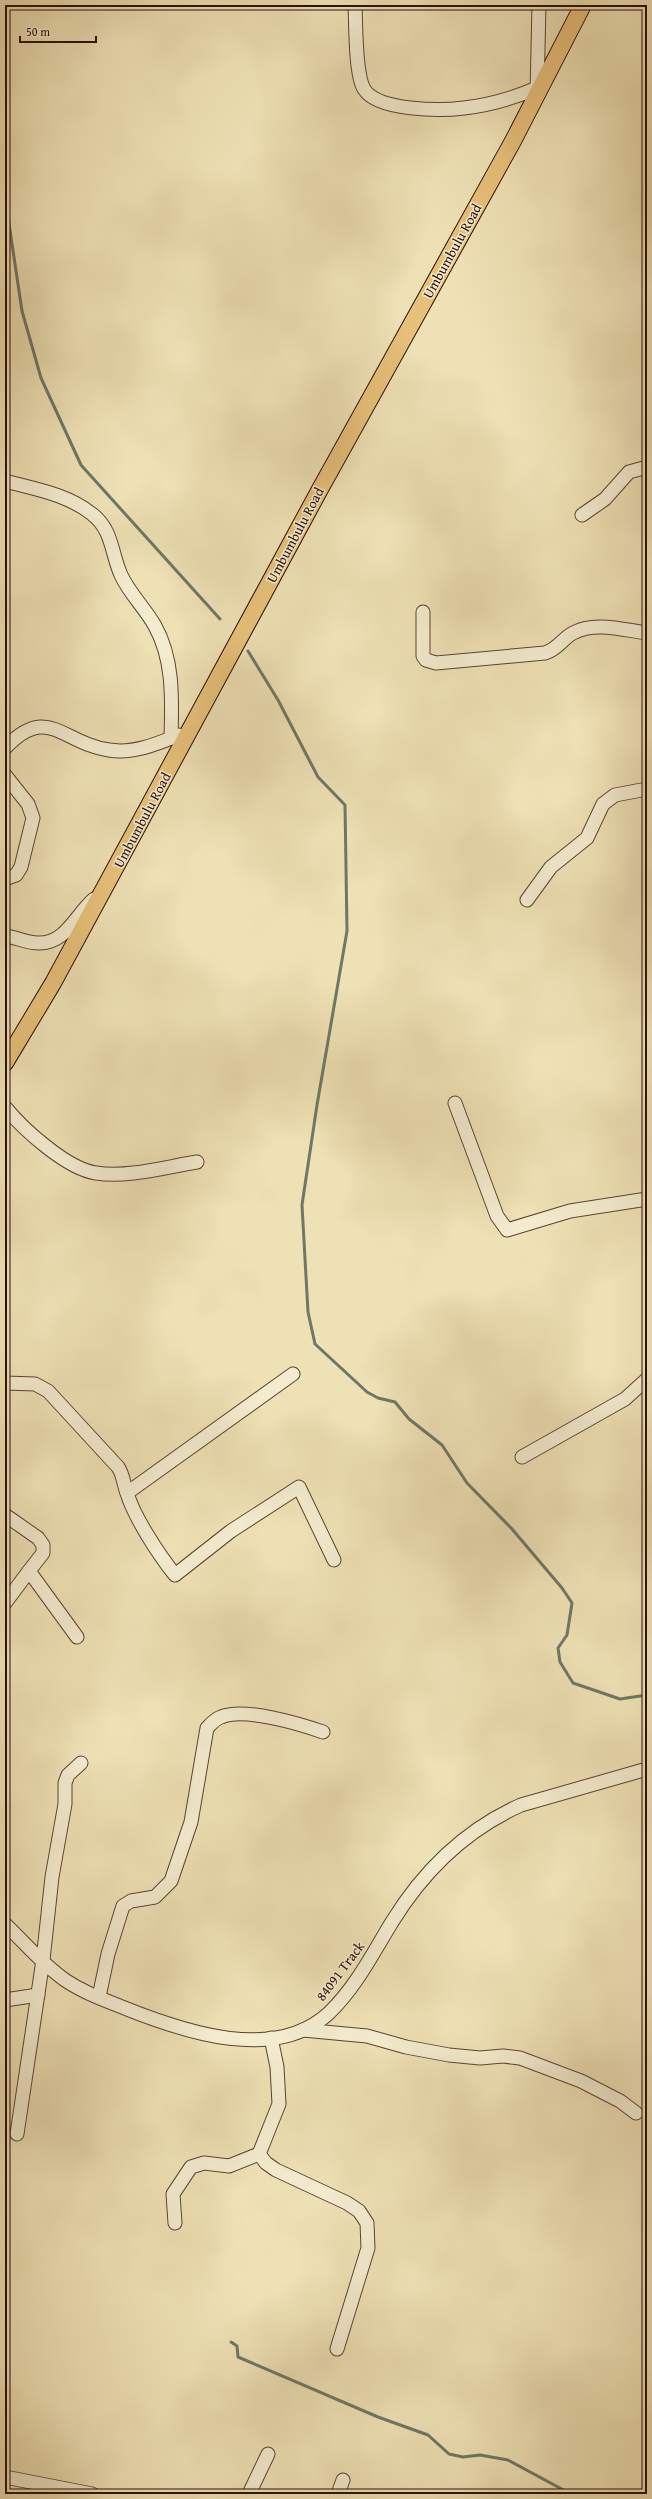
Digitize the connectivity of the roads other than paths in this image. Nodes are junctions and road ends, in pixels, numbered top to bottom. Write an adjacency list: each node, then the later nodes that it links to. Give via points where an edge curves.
1 (355, 5): 4 (street, via 361,83 368,95 379,102 396,106 465,108)
2 (539, 5): 4 (street)
3 (583, 5): 4 (main road, Umbumbulu Road)
4 (537, 92): 10 (main road, Umbumbulu Road)
5 (647, 467): 7 (street, via 630,472 605,499)
6 (5, 481): 11 (street, via 69,500 93,514 107,530 122,578 147,612 168,660 172,696)
7 (582, 515)
8 (423, 612): 9 (street, via 424,656 426,660 436,663 545,653 558,646 571,633 588,627)
9 (647, 633)
10 (190, 730): 11 (street); 16 (main road, Umbumbulu Road)
11 (171, 738): 12 (street, via 150,746 116,751 85,744 55,730 38,726 20,732)
12 (5, 748)
13 (5, 775): 15 (street, via 28,804 33,818 21,867 16,875)
14 (647, 789): 17 (street, via 615,795 603,804 587,838 551,867)
15 (5, 879)
16 (105, 890): 18 (street, via 87,906 68,930 55,940 38,943); 19 (main road, Umbumbulu Road)
17 (527, 900)
18 (5, 936)
19 (5, 1063)
20 (455, 1103): 23 (street, via 492,1205 507,1230 570,1211)
21 (5, 1107): 22 (street, via 21,1125 70,1162 94,1173 117,1174)
22 (197, 1162)
23 (647, 1199)
24 (293, 1374): 28 (street)
25 (647, 1379): 27 (street, via 625,1399)
26 (5, 1383): 28 (street, via 35,1384 48,1391 118,1467 124,1476)
27 (522, 1457)
28 (127, 1493): 30 (street, via 149,1536 175,1575 231,1531 299,1487)
29 (5, 1515): 31 (street, via 38,1538 43,1545 43,1554)
30 (334, 1560)
31 (29, 1571): 32 (street); 33 (street)
32 (5, 1603)
33 (77, 1637)
34 (323, 1732): 40 (street, via 276,1718 233,1714 221,1716 207,1728 191,1822 171,1881 155,1897 131,1901 123,1906)
35 (81, 1763): 38 (street, via 68,1776 65,1783 65,1804 52,1876)
36 (647, 1769): 42 (street, 84091 Track, via 521,1805 461,1840 418,1884 359,1976 334,2006)
37 (5, 1924): 38 (street, 84091 Track)
38 (42, 1960): 39 (street); 40 (street, 84091 Track, via 63,1978)
39 (38, 1995): 41 (street); 45 (street)
40 (98, 1997): 43 (street, 84091 Track, via 193,2032 224,2038)
41 (5, 2000)
42 (303, 2030): 43 (street, 84091 Track); 44 (street, via 367,2036 449,2055 520,2058 581,2081 620,2101)
43 (271, 2038): 46 (street, via 277,2067 279,2104)
44 (636, 2113)
45 (17, 2134)
46 (259, 2154): 47 (street, via 229,2166 204,2163 191,2167 173,2194); 48 (street, via 276,2170 347,2203 359,2211 367,2223 368,2248)
47 (175, 2223)
48 (337, 2349)
49 (268, 2454): 53 (street)
50 (5, 2477): 52 (street)
51 (343, 2480): 54 (street)
52 (92, 2494)
53 (249, 2494)
54 (338, 2494)

